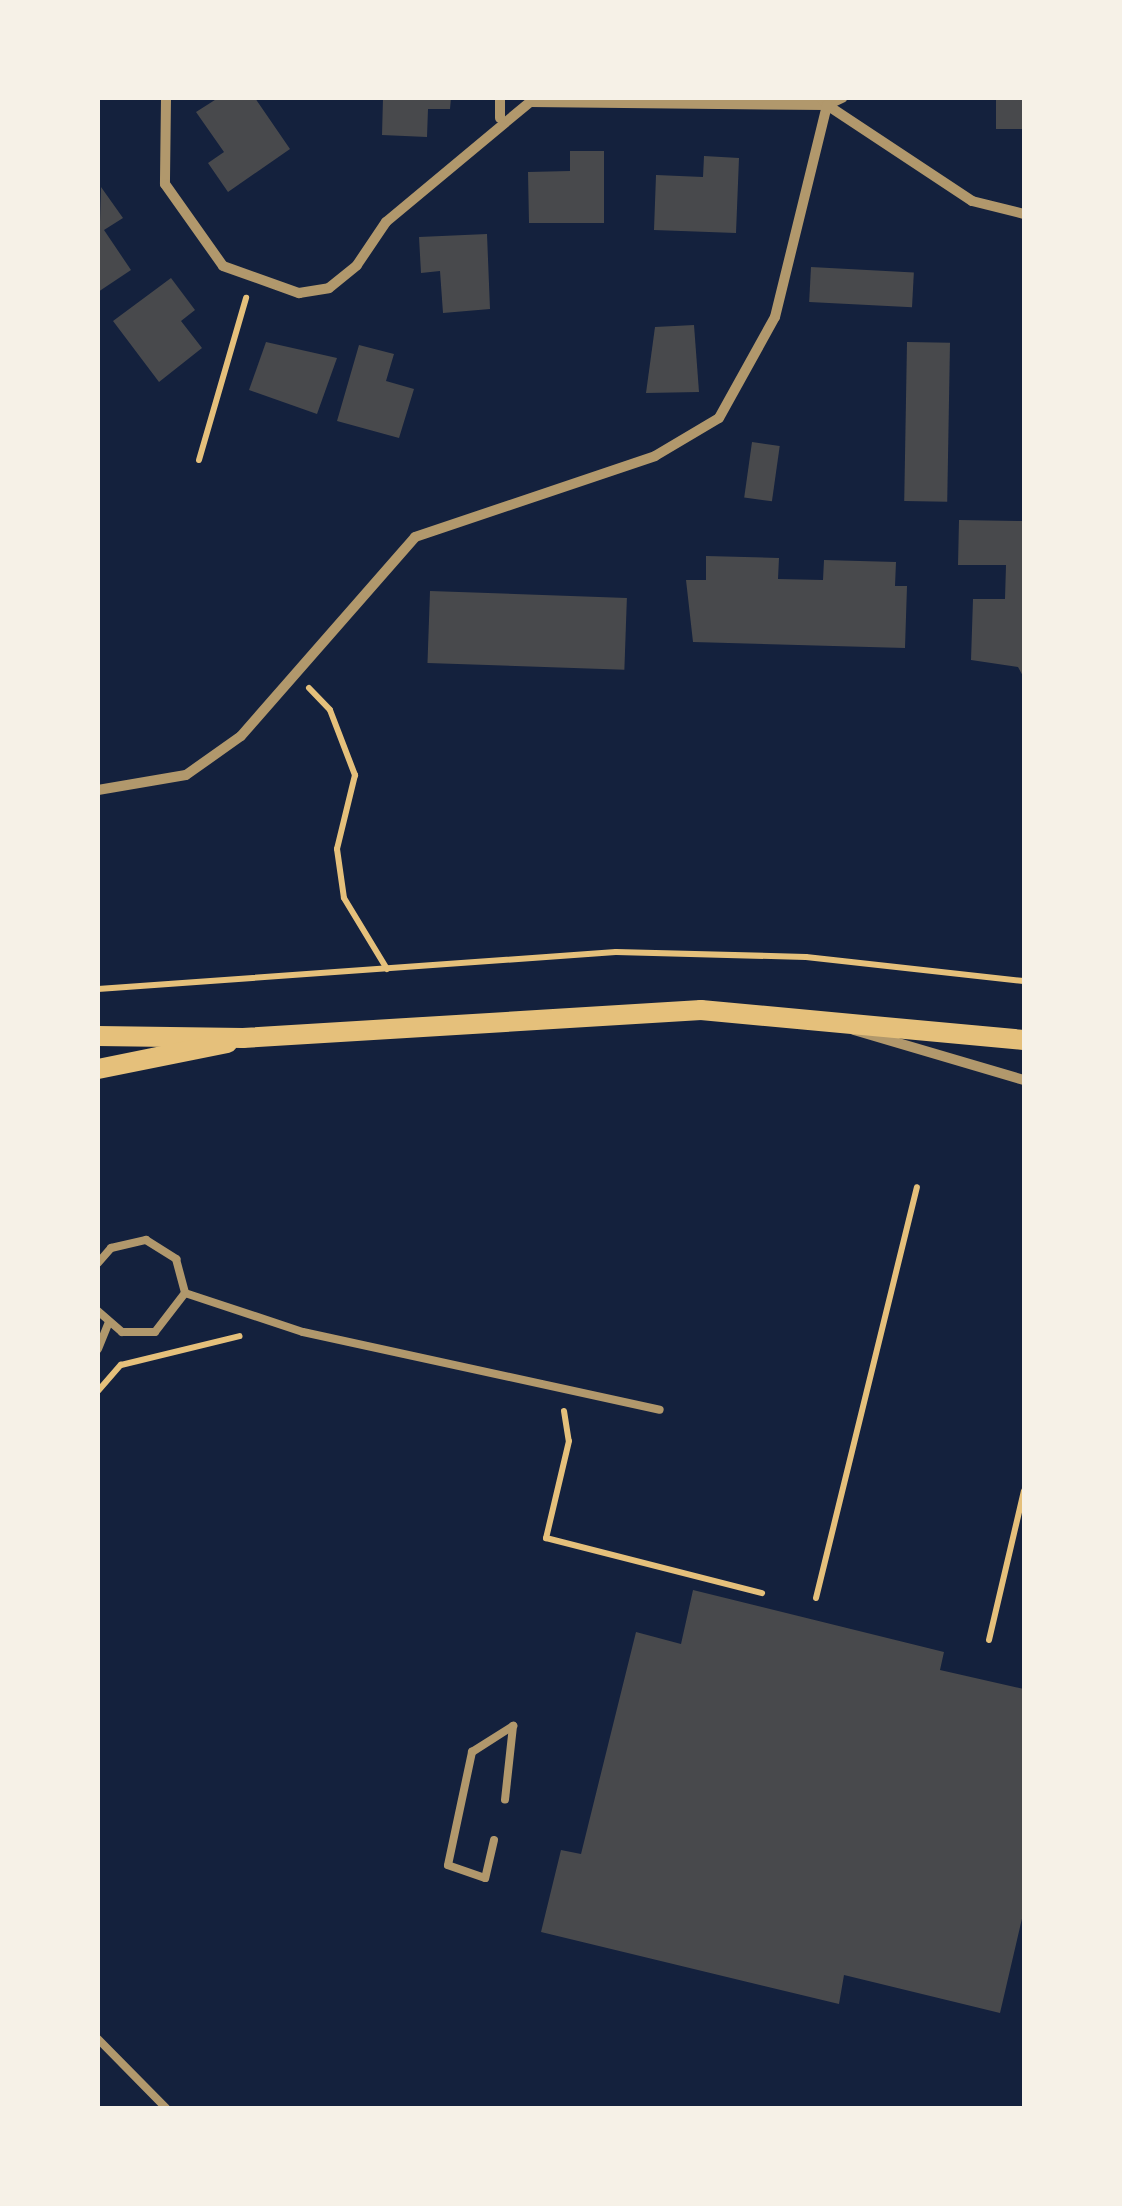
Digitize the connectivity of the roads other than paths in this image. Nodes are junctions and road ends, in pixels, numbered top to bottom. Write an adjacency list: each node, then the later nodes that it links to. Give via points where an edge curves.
1 (166, 98): 5 (street, via 165,184 224,266 299,294 328,288)
2 (500, 98): 5 (street)
3 (842, 98): 4 (street)
4 (824, 101): 5 (street, via 530,102); 6 (street, via 972,201); 7 (street, via 775,317 719,418 655,456 415,537 241,736 186,775)
5 (500, 118)
6 (1024, 214)
7 (98, 790)
8 (826, 1017): 10 (main road, via 565,1012); 11 (main road); 13 (street, via 888,1047)
9 (98, 1036): 10 (main road)
10 (243, 1038): 12 (main road)
11 (1024, 1040)
12 (98, 1069)
13 (1024, 1080)
14 (98, 1262): 15 (lane, via 128,1240 146,1240 176,1259)
15 (185, 1293): 17 (lane, via 156,1332); 19 (lane, via 303,1332)
16 (98, 1310): 17 (lane)
17 (108, 1324): 18 (lane)
18 (98, 1349)
19 (660, 1410)
20 (504, 1800): 21 (lane, via 514,1726 472,1752 448,1865 484,1878)
21 (494, 1840)
22 (98, 2039): 23 (lane)
23 (166, 2108)

